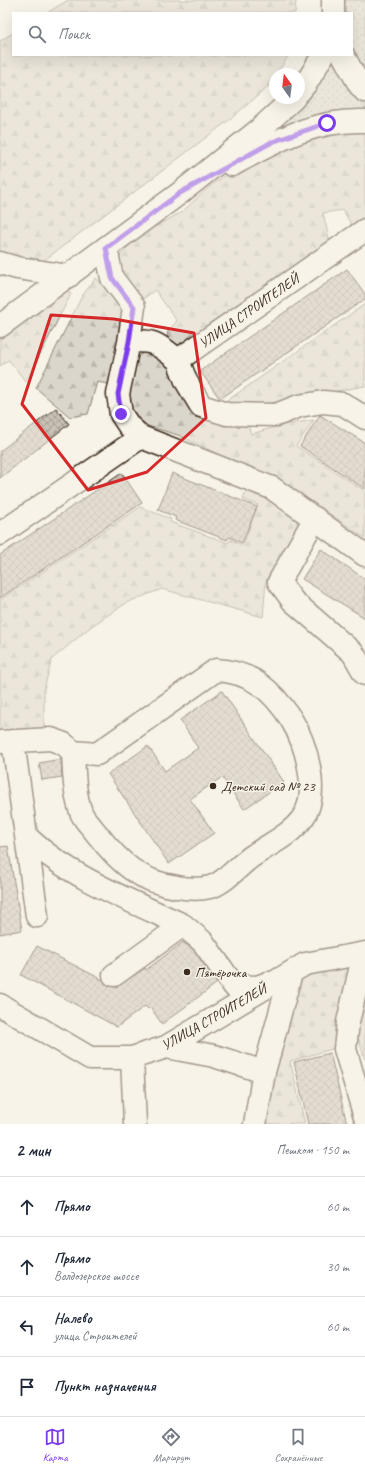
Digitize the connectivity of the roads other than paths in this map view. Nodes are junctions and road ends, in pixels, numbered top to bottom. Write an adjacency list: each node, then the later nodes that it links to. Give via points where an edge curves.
1 (322, 56): 3 (street)
2 (344, 56): 4 (street)
3 (305, 84)
4 (365, 91)
5 (287, 104): 7 (street)
6 (365, 121): 7 (street, via 327,123 272,142)
7 (180, 193): 9 (street)
8 (365, 230): 14 (street, УЛИЦА СТРОИТЕЛЕЙ)
9 (106, 248): 11 (street); 13 (street, via 112,278 134,307)
10 (0, 263): 11 (street)
11 (69, 276): 12 (street)
12 (0, 326)
13 (129, 342): 14 (street, via 146,340); 16 (street, via 118,394 121,414)
14 (178, 360): 15 (street, via 186,381 202,406 227,414 276,415 299,406 323,402 343,404)
15 (365, 418)
16 (140, 437): 17 (street, via 272,488); 18 (street)
17 (315, 518): 19 (street); 20 (street, via 278,582 293,601 353,653)
18 (0, 534)
19 (365, 555)
20 (365, 674)
21 (6, 741): 22 (street, via 51,739 64,744); 23 (street)
22 (73, 752): 22 (street, via 74,778 81,813 121,862 144,878 166,886 190,889 211,887 253,855 288,833 302,819 311,803 309,761 298,731 282,706 264,688 248,676 233,671 216,670 97,754)
23 (26, 836): 24 (street); 25 (street, via 38,848 79,876)
24 (37, 916)
25 (183, 925): 27 (street, via 203,942 234,986 257,987); 28 (street)
26 (364, 963): 27 (street, УЛИЦА СТРОИТЕЛЕЙ, via 305,964); 33 (street, via 348,1022 345,1049)
27 (291, 973): 30 (street, УЛИЦА СТРОИТЕЛЕЙ); 32 (street)
28 (114, 975)
29 (6, 1013): 31 (street, УЛИЦА СТРОИТЕЛЕЙ, via 90,1058)
30 (166, 1047): 31 (street, УЛИЦА СТРОИТЕЛЕЙ); 32 (street, via 214,1056)
31 (132, 1058): 34 (street)
32 (264, 1072): 35 (street)
33 (365, 1117)
34 (135, 1124)
35 (255, 1124)

